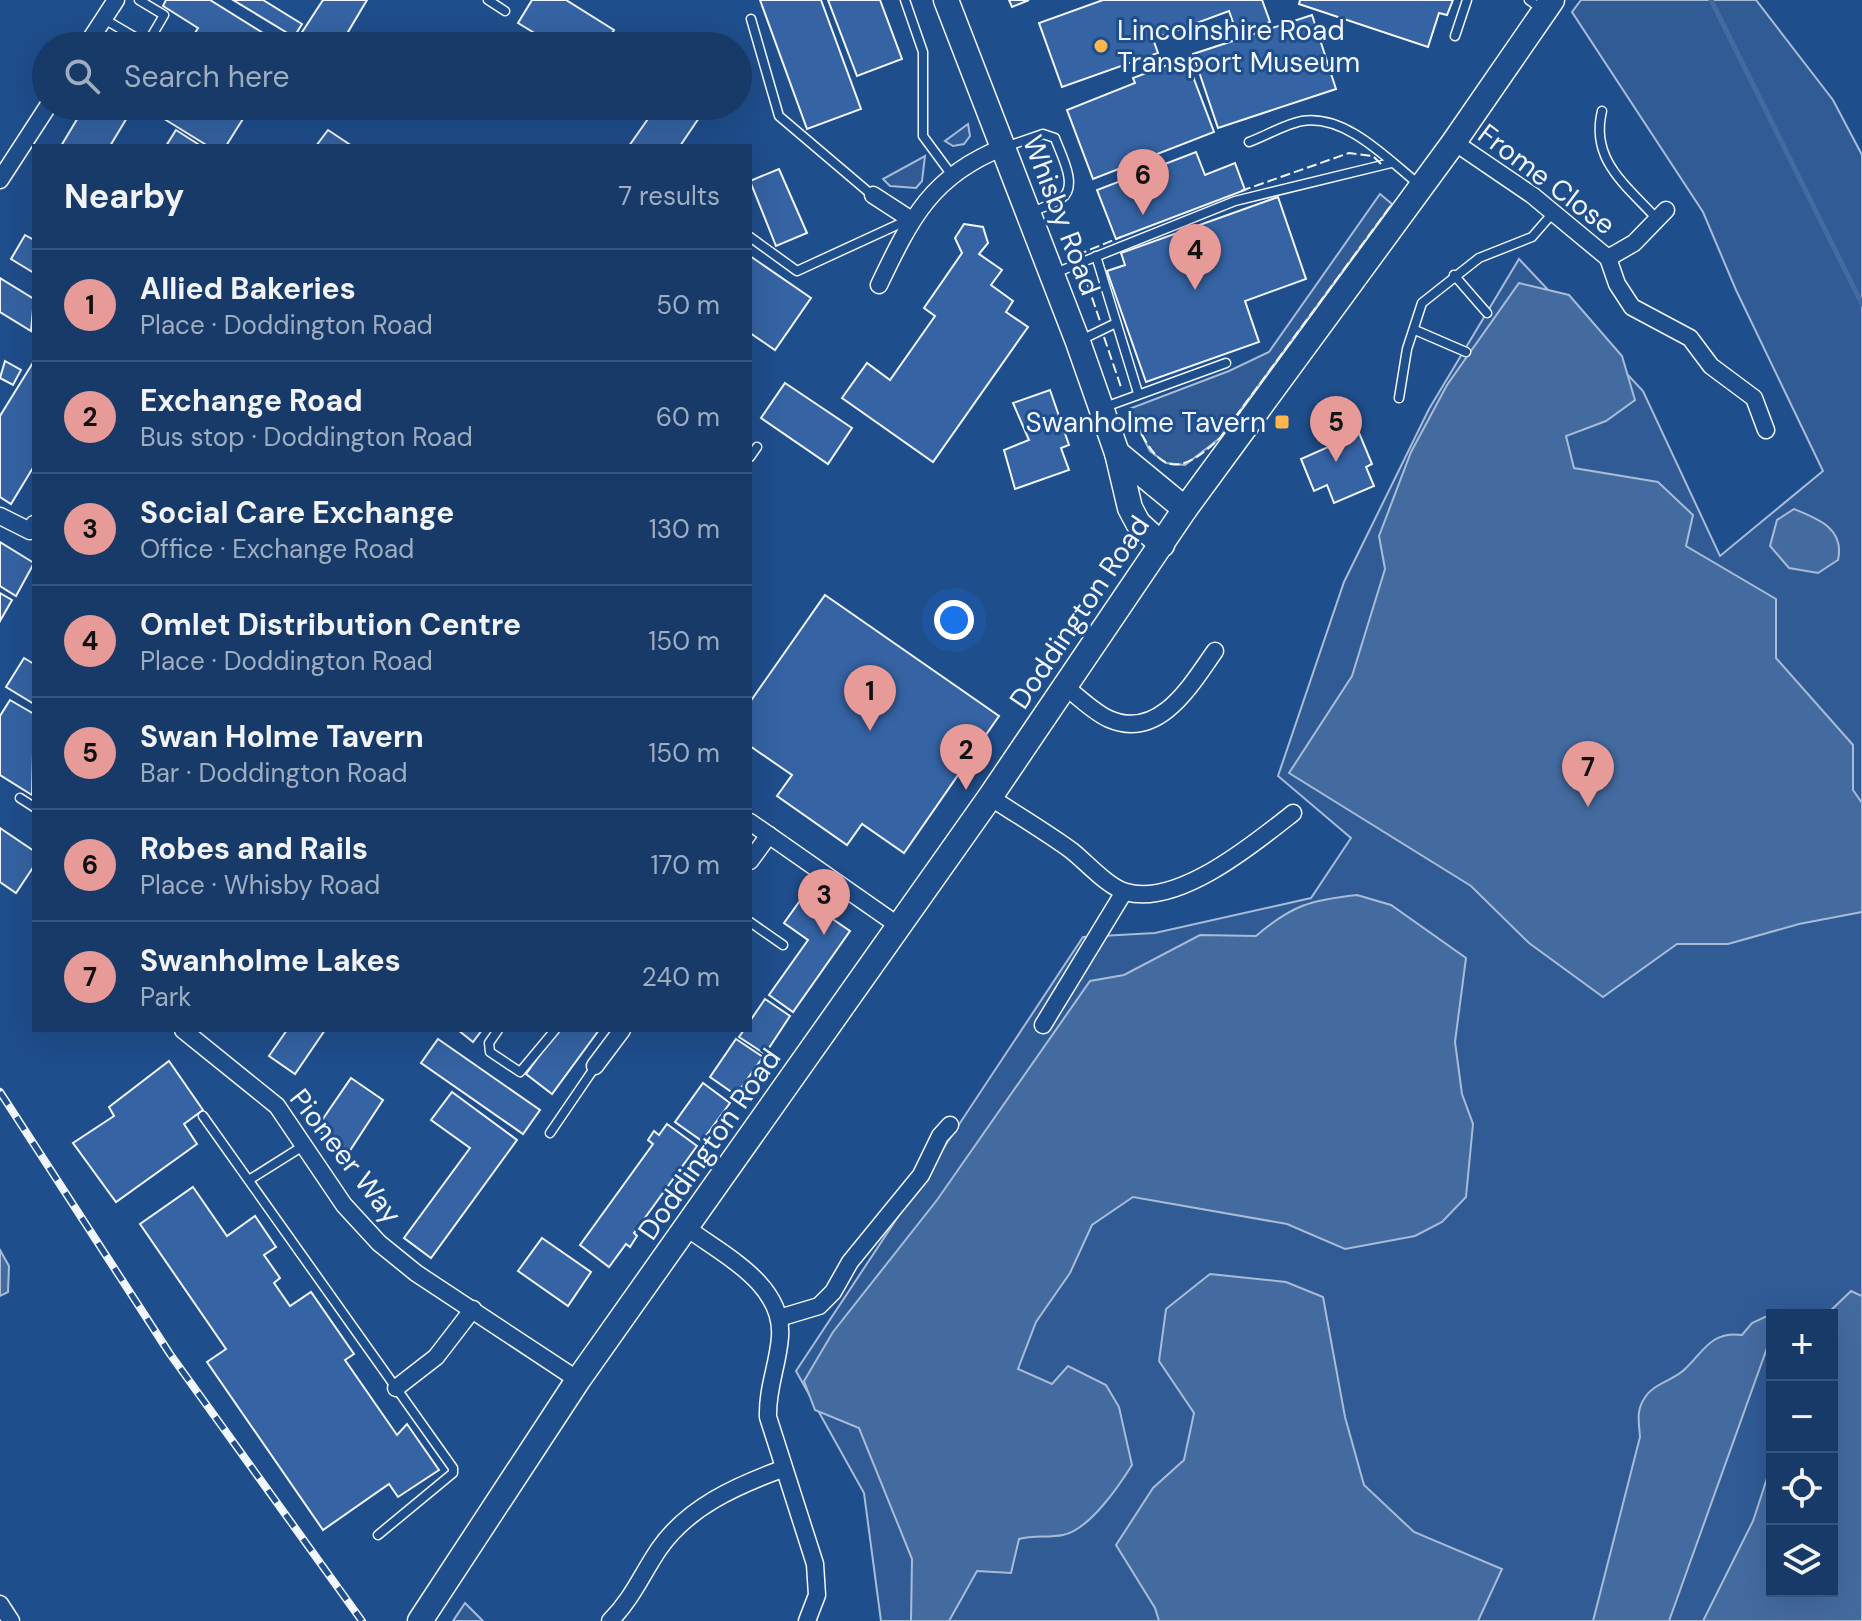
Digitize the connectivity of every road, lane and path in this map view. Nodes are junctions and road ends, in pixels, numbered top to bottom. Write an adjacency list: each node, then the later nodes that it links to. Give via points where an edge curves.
1 (116, 0): 9 (street)
2 (139, 0): 13 (lane, via 164,15)
3 (488, 0): 8 (lane)
4 (905, 0): 21 (lane, via 923,52 923,136)
5 (946, 0): 19 (main road, Whisby Road)
6 (1467, 0): 14 (lane)
7 (1542, 4): 18 (main road, Doddington Road)
8 (505, 11)
9 (104, 19): 11 (street); 12 (lane)
10 (751, 19): 24 (lane, via 779,116)
11 (95, 32)
12 (126, 32)
13 (155, 32)
14 (1455, 36)
15 (1602, 111): 27 (lane, via 1597,134 1608,163)
16 (39, 120): 22 (street)
17 (1249, 142): 20 (lane, via 1302,121 1326,122 1367,142)
18 (1454, 142): 23 (main road, Doddington Road); 26 (street, Frome Close)
19 (1004, 147): 21 (street); 25 (main road, Whisby Road); 25 (lane, via 1043,134 1055,138 1069,191)
20 (1391, 163): 23 (lane); 30 (lane, via 1235,201)
21 (951, 174): 28 (street)
22 (0, 180)
23 (1421, 187): 48 (main road, Doddington Road)
24 (873, 195): 28 (street)
25 (1029, 214): 32 (main road, Whisby Road)
26 (1552, 214): 31 (street, Frome Close); 33 (lane, via 1532,237 1479,258)
27 (1662, 215): 31 (street, Frome Close, via 1634,243)
28 (910, 219): 29 (lane, via 797,271); 34 (street)
29 (752, 238)
30 (1096, 256): 32 (lane); 36 (lane)
31 (1608, 258): 44 (street, Frome Close, via 1632,307 1690,338 1711,366 1754,398)
32 (1051, 274): 38 (main road, Whisby Road)
33 (1454, 275): 35 (lane); 37 (lane, via 1422,303)
34 (879, 285)
35 (1487, 313)
36 (1116, 323): 38 (lane); 41 (lane)
37 (1415, 330): 39 (lane); 42 (lane)
38 (1078, 342): 43 (main road, Whisby Road)
39 (1466, 352)
40 (1226, 363): 41 (lane)
41 (1138, 393): 43 (lane)
42 (1399, 398)
43 (1100, 409): 46 (main road, Whisby Road)
44 (1766, 430)
45 (757, 447): 47 (lane)
46 (1117, 453): 48 (main road, Whisby Road); 51 (main road, Whisby Road, via 1134,516)
47 (752, 454)
48 (1185, 509): 51 (main road, Doddington Road)
49 (0, 516): 50 (street)
50 (32, 528)
51 (1162, 545): 53 (main road, Doddington Road)
52 (1215, 651): 53 (street, via 1180,699 1157,718 1132,725 1108,719)
53 (1064, 686): 54 (main road, Doddington Road)
54 (990, 797): 61 (street); 63 (main road, Doddington Road)
55 (20, 798): 56 (lane)
56 (32, 806)
57 (1293, 813): 61 (street, via 1200,879 1151,894)
58 (752, 823): 59 (street)
59 (769, 835): 60 (street); 63 (street)
60 (752, 858)
61 (1124, 892): 65 (street)
62 (752, 923): 64 (lane)
63 (899, 926): 76 (main road, Doddington Road)
64 (783, 945)
65 (1043, 1025)
66 (185, 1032): 74 (street, Pioneer Way, via 277,1106)
67 (497, 1032): 68 (lane, via 490,1052 520,1072)
68 (553, 1032)
69 (620, 1032): 70 (street)
70 (595, 1066): 73 (lane)
71 (203, 1116): 75 (lane)
72 (950, 1125): 78 (street, via 921,1175 850,1262 833,1292 819,1306)
73 (550, 1133)
74 (303, 1146): 75 (lane); 77 (street, Pioneer Way, via 344,1205 379,1243)
75 (249, 1180): 80 (lane)
76 (687, 1228): 78 (street, via 768,1291); 79 (main road, Doddington Road)
77 (473, 1309): 79 (street, Pioneer Way); 80 (street, via 436,1357)
78 (779, 1318): 81 (street, via 781,1336 767,1398)
79 (578, 1380): 85 (main road, Doddington Road)
80 (396, 1388): 82 (lane, via 453,1473)
81 (782, 1469): 86 (street, via 696,1511 661,1546 633,1595); 87 (street, via 815,1564 817,1595)
82 (378, 1535)
83 (0, 1604): 84 (street)
84 (11, 1621)
85 (420, 1621)
86 (610, 1621)
87 (807, 1621)

